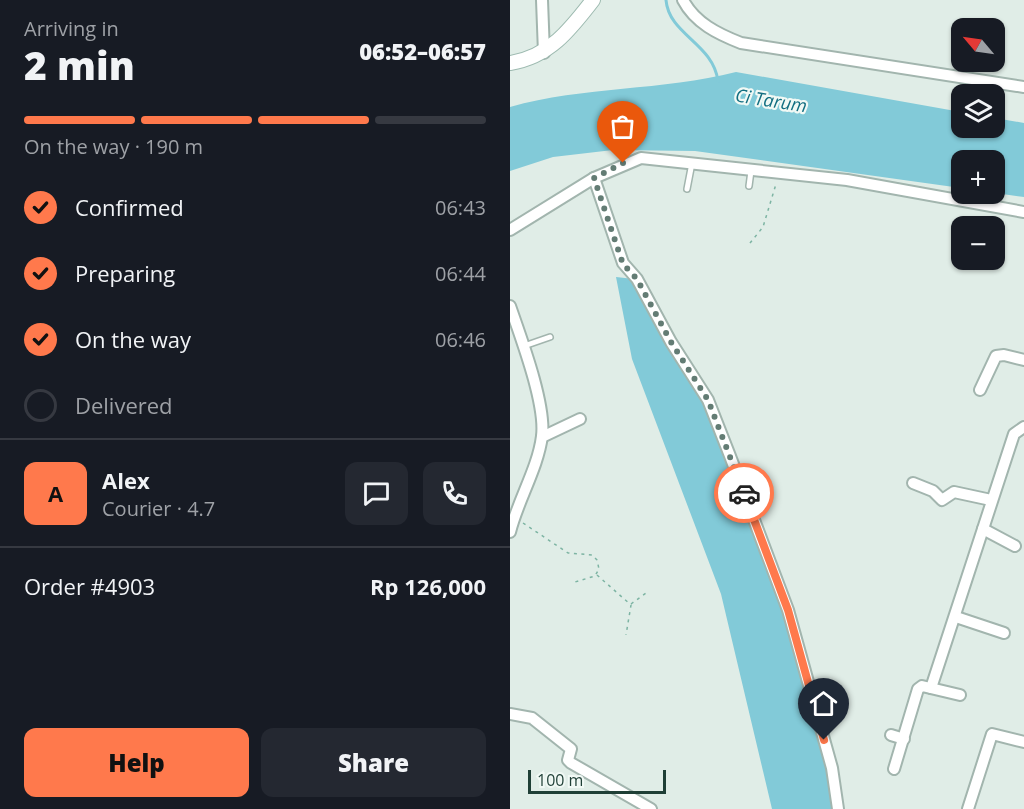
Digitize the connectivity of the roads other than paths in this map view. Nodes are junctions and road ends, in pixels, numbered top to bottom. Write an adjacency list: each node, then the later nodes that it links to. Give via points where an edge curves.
1 (542, 0): 4 (street)
2 (593, 0): 4 (main road)
3 (683, 0): 6 (street, via 702,22 741,43)
4 (544, 53): 5 (main road)
5 (510, 63)
6 (1024, 87)
7 (692, 163): 8 (street); 9 (street, via 641,158); 11 (lane)
8 (752, 169): 10 (lane); 12 (street, via 847,180)
9 (594, 178): 13 (street); 39 (street, via 623,264 637,279 708,400 730,456 788,610 832,768)
10 (748, 186)
11 (687, 189)
12 (1024, 212)
13 (510, 230)
14 (510, 306): 15 (street)
15 (514, 329): 17 (street)
16 (550, 337): 17 (lane)
17 (524, 346): 22 (street)
18 (1024, 360): 19 (street, via 996,356)
19 (980, 390)
20 (580, 419): 22 (street)
21 (1024, 428): 24 (street, via 1014,434)
22 (542, 437): 25 (street)
23 (913, 483): 24 (street, via 933,491 942,500 954,492)
24 (991, 500): 26 (street)
25 (512, 517): 27 (street)
26 (983, 529): 28 (street); 29 (street)
27 (510, 532)
28 (1015, 546)
29 (956, 617): 30 (street); 31 (street)
30 (1004, 633)
31 (931, 688): 32 (street); 35 (street, via 918,689)
32 (960, 695)
33 (510, 714): 38 (street, via 532,718 571,749 571,763)
34 (891, 735): 35 (street)
35 (904, 739): 37 (street)
36 (1024, 742): 40 (street, via 992,734)
37 (894, 770)
38 (651, 809)
39 (838, 809)
40 (968, 809)

